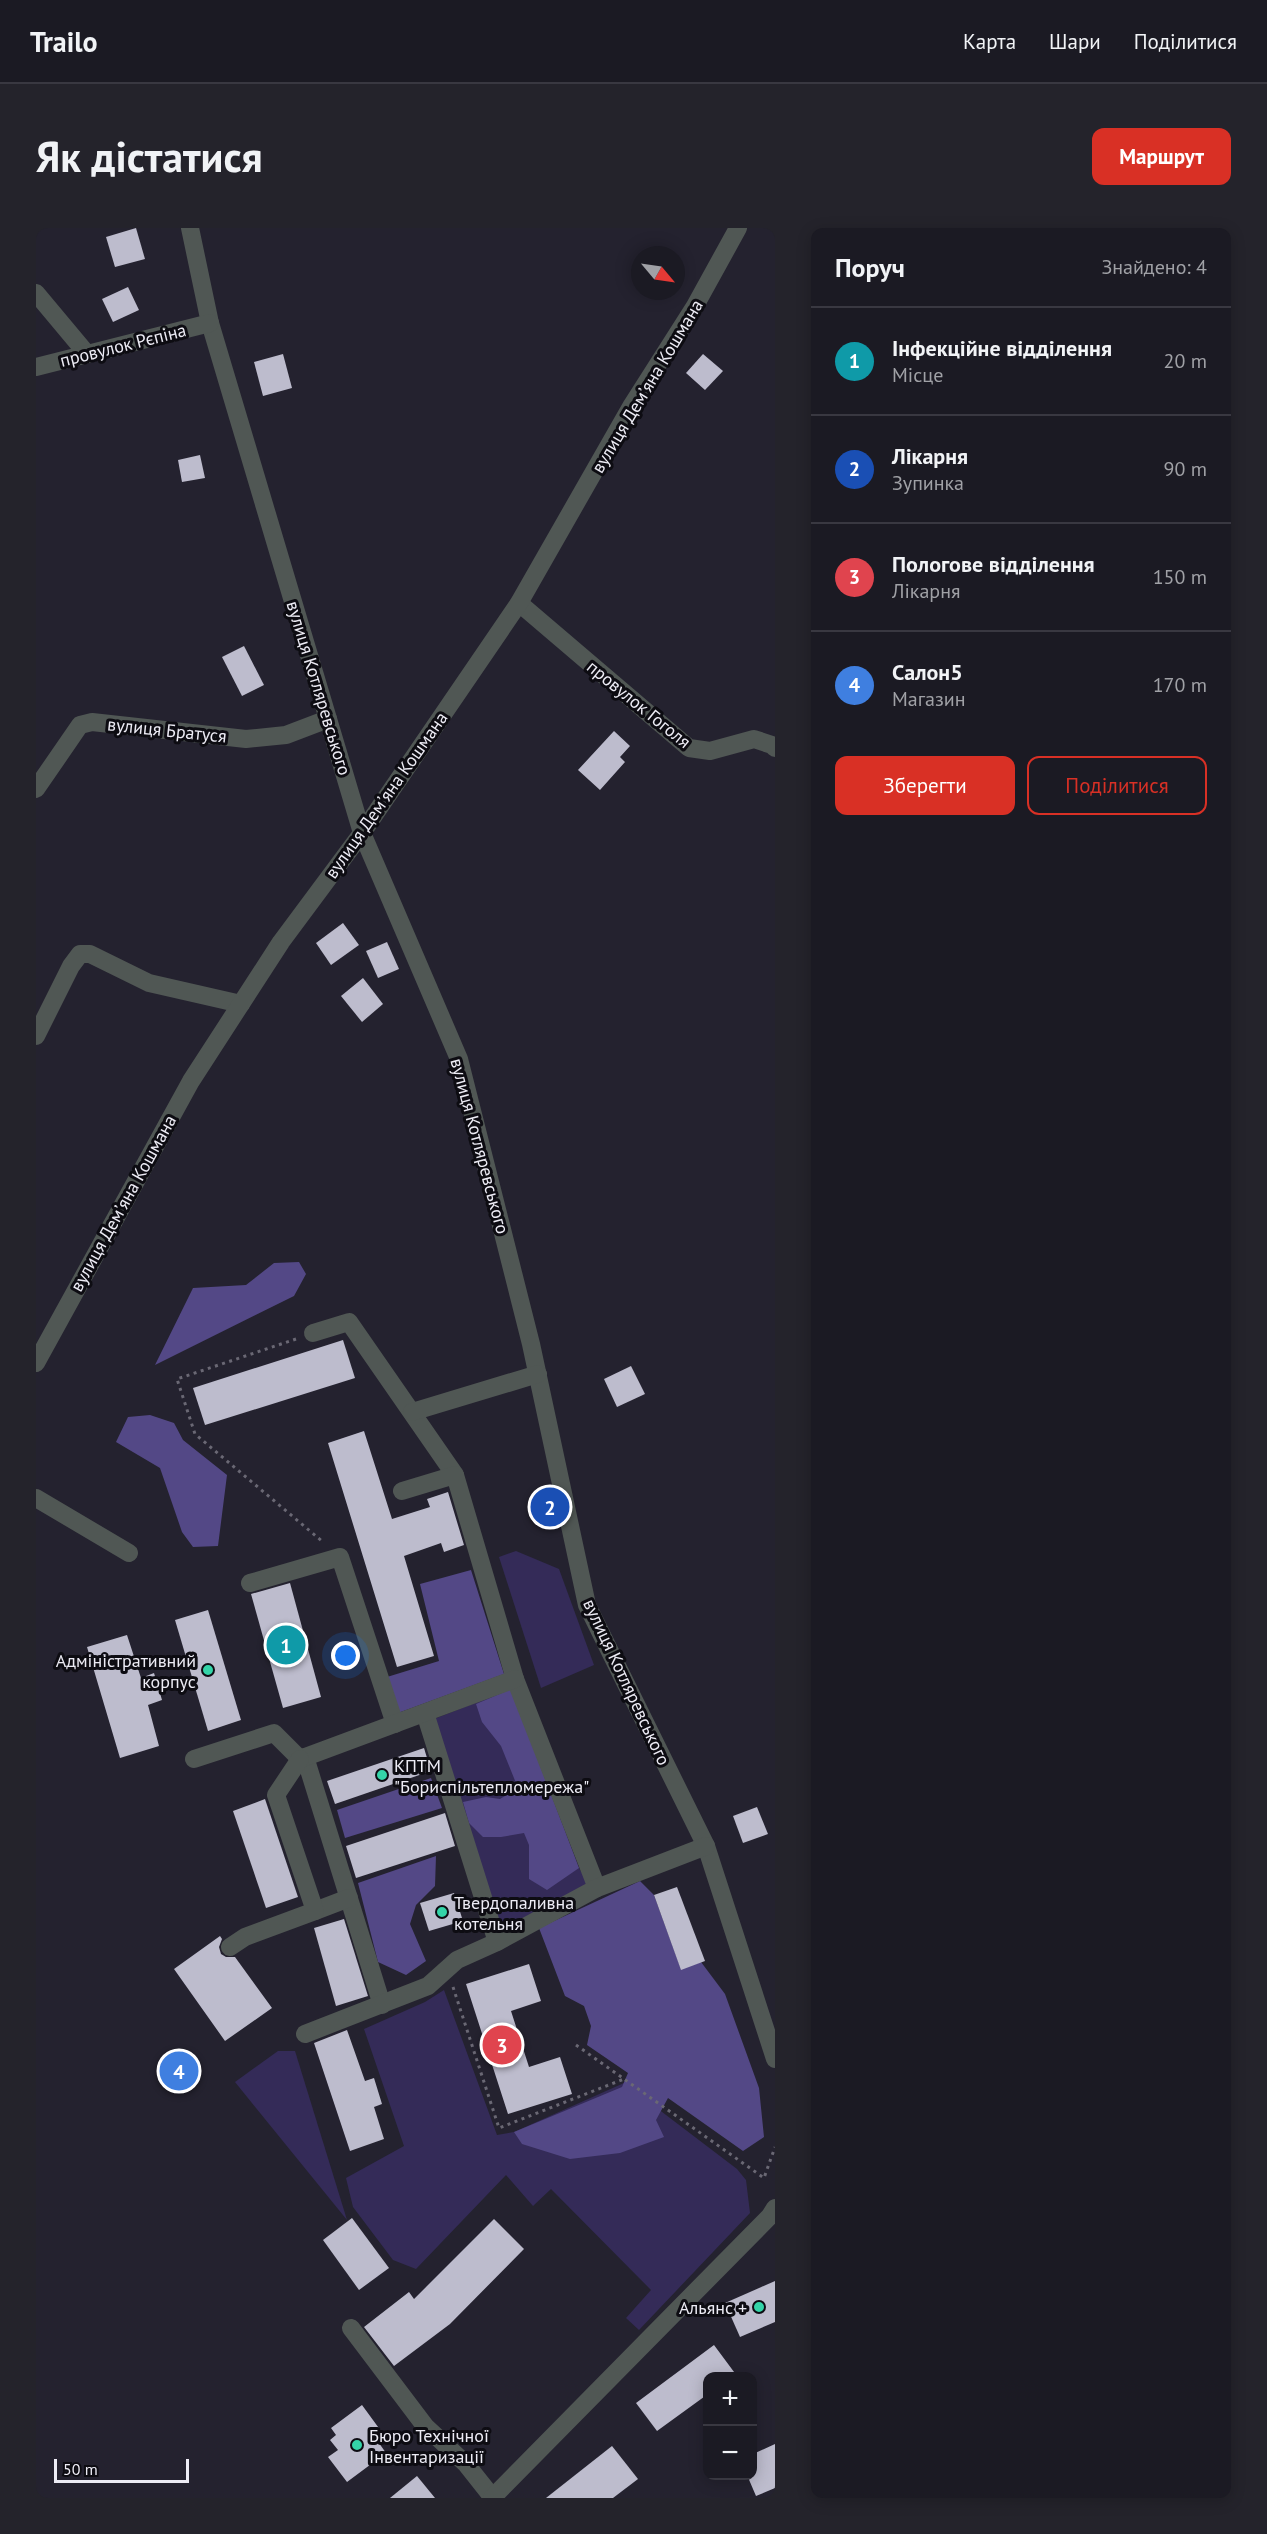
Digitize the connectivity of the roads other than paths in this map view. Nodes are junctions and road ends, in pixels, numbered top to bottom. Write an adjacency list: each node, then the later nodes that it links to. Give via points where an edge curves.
1 (190, 228): 4 (street, вулиця Котляревського)
2 (738, 228): 7 (street, вулиця Демʼяна Кошмана)
3 (36, 293): 5 (street)
4 (210, 323): 5 (street, провулок Рєпіна); 8 (street, вулиця Котляревського)
5 (87, 354): 6 (street, провулок Рєпіна)
6 (36, 367)
7 (519, 603): 9 (street, провулок Гоголя, via 689,748 710,751 754,739); 11 (street, вулиця Демʼяна Кошмана)
8 (328, 719): 10 (street, вулиця Братуся, via 286,735 246,738 92,722 80,725); 11 (street, вулиця Котляревського)
9 (775, 748)
10 (36, 789)
11 (362, 833): 12 (street, вулиця Демʼяна Кошмана, via 280,942); 16 (street, вулиця Котляревського, via 459,1059)
12 (241, 1004): 13 (street, via 149,983 90,954 80,954); 15 (street, вулиця Демʼяна Кошмана, via 191,1081)
13 (36, 1036)
14 (313, 1333): 17 (street, via 349,1322)
15 (36, 1363)
16 (538, 1374): 17 (street); 28 (street, вулиця Котляревського, via 587,1605)
17 (412, 1412): 18 (street)
18 (455, 1475): 19 (street); 23 (street)
19 (402, 1491)
20 (36, 1498): 21 (street)
21 (129, 1553)
22 (250, 1583): 25 (street, via 340,1557)
23 (515, 1679): 24 (street); 29 (street)
24 (425, 1713): 25 (street); 32 (street)
25 (395, 1724): 26 (street)
26 (303, 1758): 27 (street, via 274,1733); 30 (street); 31 (street, via 276,1795)
27 (194, 1759)
28 (706, 1846): 29 (street); 36 (street, вулиця Котляревського)
29 (597, 1887): 32 (street)
30 (349, 1898): 31 (street); 34 (street)
31 (315, 1911): 33 (street, via 245,1937)
32 (497, 1942): 34 (street, via 457,1960 428,1986)
33 (230, 1947)
34 (382, 2005): 35 (street)
35 (305, 2034)
36 (775, 2059)
37 (775, 2208): 39 (street)
38 (351, 2328): 39 (street, via 425,2426 466,2464)
39 (492, 2498)

